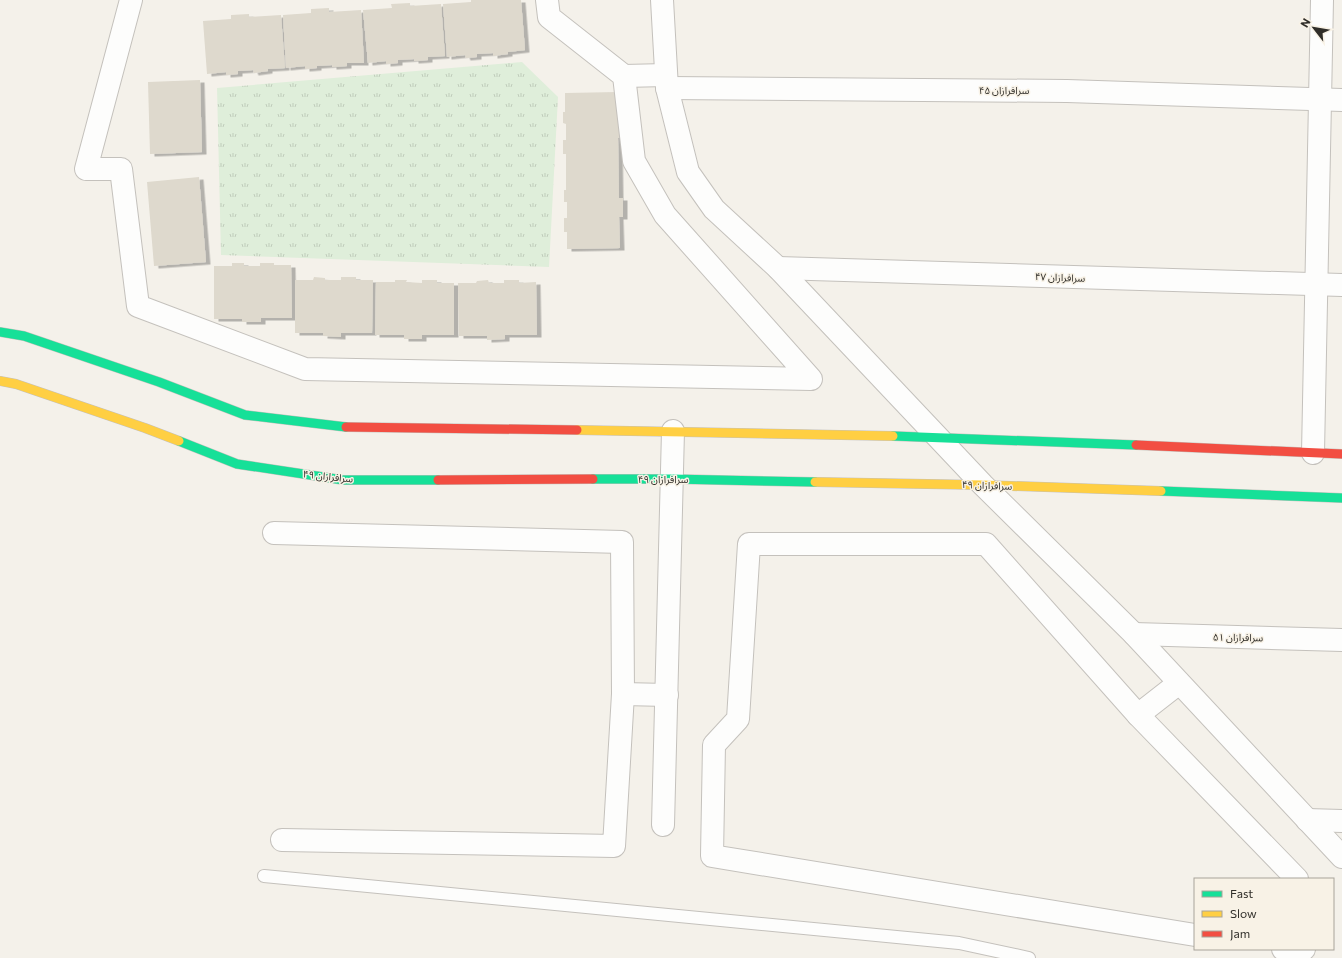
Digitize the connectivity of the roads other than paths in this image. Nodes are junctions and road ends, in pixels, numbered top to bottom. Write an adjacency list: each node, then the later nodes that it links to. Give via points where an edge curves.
1 (131, 0): 5 (street, via 86,169 121,169 138,306 305,368 811,379 665,215 634,161)
2 (547, 0): 5 (street, via 549,17)
3 (662, 0): 6 (street)
4 (1322, 0): 7 (street)
5 (624, 76): 6 (street, سرافرازان ۴۵)
6 (666, 82): 7 (street, سرافرازان ۴۵, via 1067,91); 9 (street, via 688,172 714,209)
7 (1320, 100): 8 (street, سرافرازان ۴۵); 10 (street)
8 (1342, 100)
9 (778, 268): 10 (street, سرافرازان ۴۷); 15 (street)
10 (1316, 285): 11 (street, سرافرازان ۴۷); 16 (street)
11 (1342, 286)
12 (0, 332): 14 (street, via 31,339 158,382 245,415 342,427)
13 (0, 381): 18 (street, سرافرازان ۴۹, via 16,384 145,428 237,464 343,480)
14 (672, 431): 15 (street); 18 (street)
15 (938, 438): 16 (street); 19 (street)
16 (1313, 452): 17 (street)
17 (1342, 454)
18 (672, 479): 19 (street, سرافرازان ۴۹); 26 (street)
19 (983, 485): 20 (street, سرافرازان ۴۹); 22 (street)
20 (1342, 498)
21 (274, 533): 25 (street, via 622,542)
22 (1134, 634): 23 (street, سرافرازان ۵۱); 24 (street)
23 (1342, 640)
24 (1179, 683): 27 (street); 28 (street)
25 (623, 694): 26 (street); 31 (street, via 614,846)
26 (667, 695): 30 (street)
27 (1138, 715): 34 (street); 35 (street, via 986,544 749,544 738,719 714,746 712,856)
28 (1307, 820): 29 (street); 32 (street)
29 (1342, 821)
30 (663, 825)
31 (282, 840)
32 (1342, 856)
33 (264, 876): 38 (lane, via 959,943)
34 (1296, 878)
35 (1194, 935)
36 (1289, 950): 37 (street)
37 (1303, 950)
38 (1029, 958)

